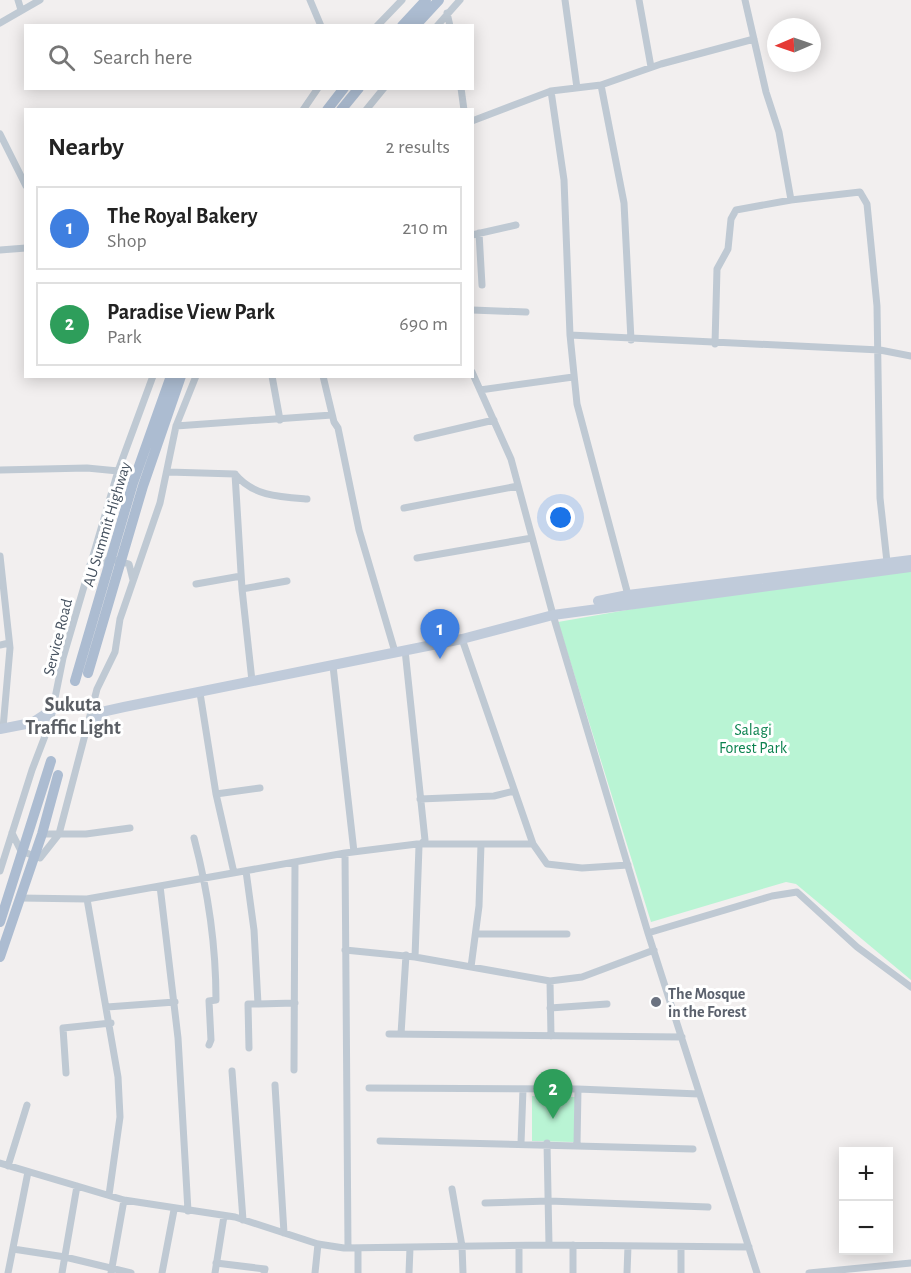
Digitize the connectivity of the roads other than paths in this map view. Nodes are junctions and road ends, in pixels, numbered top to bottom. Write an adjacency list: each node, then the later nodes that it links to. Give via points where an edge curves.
1 (18, 0): 11 (street)
2 (40, 0): 11 (street)
3 (310, 0): 14 (street)
4 (402, 0): 15 (street)
5 (426, 0): 16 (main road)
6 (439, 0): 17 (main road)
7 (460, 0): 12 (street)
8 (565, 0): 23 (street)
9 (639, 0): 21 (street)
10 (745, 0): 20 (street)
11 (21, 10): 13 (street)
12 (447, 14): 18 (street); 19 (street)
13 (0, 23)
14 (320, 24)
15 (379, 24)
16 (404, 24)
17 (417, 24)
18 (439, 24)
19 (450, 24)
20 (754, 39): 21 (street); 38 (street, via 788,168)
21 (651, 67): 22 (street)
22 (601, 85): 23 (street); 47 (street, via 624,203)
23 (577, 88): 29 (street)
24 (317, 90): 31 (street)
25 (342, 90): 32 (main road)
26 (358, 90): 30 (main road)
27 (382, 90): 33 (street)
28 (460, 90): 34 (street)
29 (551, 90): 35 (street); 46 (street, via 564,180)
30 (352, 105)
31 (304, 108)
32 (329, 108)
33 (368, 108)
34 (464, 108)
35 (474, 119)
36 (0, 134): 37 (street)
37 (24, 182)
38 (791, 200): 48 (street, via 747,206 733,213 728,249 716,277); 49 (street, via 854,191 864,197)
39 (516, 225): 40 (street)
40 (476, 234): 43 (street)
41 (24, 248): 42 (street)
42 (0, 250)
43 (482, 285)
44 (474, 310): 45 (street)
45 (526, 312)
46 (570, 335): 47 (street); 52 (street)
47 (632, 340): 48 (street)
48 (715, 344): 49 (street)
49 (880, 350): 50 (street); 78 (street, via 880,498)
50 (911, 356)
51 (474, 376): 59 (street)
52 (573, 376): 59 (street); 87 (street)
53 (152, 378): 66 (street, Service Road)
54 (170, 378): 74 (main road, AU Summit Highway)
55 (181, 378): 77 (main road, AU Summit Highway, via 148,471)
56 (195, 378): 63 (street)
57 (272, 378): 61 (street)
58 (323, 378): 60 (street)
59 (480, 390): 62 (street)
60 (332, 415): 61 (street); 92 (street, via 359,530)
61 (280, 420): 63 (street)
62 (494, 420): 64 (street); 69 (street)
63 (176, 426): 67 (street)
64 (417, 438)
65 (0, 470): 66 (street)
66 (118, 471): 79 (street, Service Road)
67 (168, 472): 68 (street); 83 (street)
68 (235, 474): 70 (street, via 246,488 285,498); 81 (street)
69 (518, 486): 71 (street); 72 (street)
70 (307, 498)
71 (404, 508)
72 (532, 538): 75 (street); 88 (street)
73 (0, 555): 85 (street)
74 (111, 558): 77 (street); 79 (street); 95 (main road, AU Summit Highway)
75 (417, 558)
76 (911, 560): 78 (street)
77 (123, 562): 83 (street, via 129,564); 94 (main road, AU Summit Highway)
78 (888, 562): 87 (street)
79 (90, 565): 98 (street, Service Road, via 63,658)
80 (911, 567): 88 (street)
81 (241, 576): 84 (street); 86 (street)
82 (287, 581): 86 (street)
83 (133, 583): 99 (street, via 120,619 115,652)
84 (196, 584)
85 (2, 588): 90 (street)
86 (242, 588): 96 (street)
87 (628, 595): 88 (street, via 561,609)
88 (553, 615): 89 (street); 124 (street)
89 (462, 639): 92 (street); 108 (street)
90 (9, 643): 91 (street); 104 (street)
91 (0, 645)
92 (400, 651): 93 (street); 110 (street)
93 (333, 666): 96 (street); 120 (street)
94 (88, 673)
95 (75, 681)
96 (252, 681): 97 (street)
97 (200, 693): 100 (street); 109 (street)
98 (55, 708): 101 (street); 102 (street, Service Road)
99 (92, 709): 100 (street); 103 (street)
100 (106, 711): 103 (street)
101 (31, 723): 102 (street); 104 (street)
102 (50, 723): 112 (street, Service Road)
103 (88, 724): 114 (street)
104 (1, 728)
105 (51, 761): 119 (main road)
106 (57, 780): 113 (main road)
107 (260, 788): 109 (street)
108 (514, 791): 110 (street, via 495,796); 118 (street)
109 (216, 794): 127 (street)
110 (420, 800): 116 (street, via 425,840)
111 (130, 828): 114 (street)
112 (12, 833): 119 (street); 125 (street, Service Road)
113 (42, 834): 114 (street); 122 (main road)
114 (59, 834): 122 (street, via 40,858)
115 (194, 838): 128 (street)
116 (422, 844): 117 (street); 120 (street); 140 (street)
117 (481, 844): 118 (street); 134 (street)
118 (533, 844): 124 (street, via 547,864 582,868)
119 (21, 851): 122 (street); 132 (main road)
120 (354, 852): 121 (street)
121 (345, 854): 123 (street); 136 (street)
122 (34, 856): 130 (main road)
123 (295, 862): 126 (street); 145 (street)
124 (628, 865): 133 (street)
125 (0, 871)
126 (246, 871): 127 (street); 146 (street)
127 (234, 873): 128 (street)
128 (204, 878): 129 (street); 155 (street, via 216,960 216,1000 209,1001)
129 (160, 886): 131 (street); 144 (street)
130 (20, 898): 131 (street); 139 (main road)
131 (87, 899): 148 (street)
132 (0, 922)
133 (648, 933): 137 (street); 143 (street, via 797,892 857,947)
134 (476, 934): 135 (street); 141 (street)
135 (567, 934)
136 (345, 950): 138 (street); 194 (street)
137 (654, 950): 142 (street, via 582,977); 154 (street)
138 (406, 955): 140 (street); 152 (street)
139 (0, 957)
140 (415, 957): 141 (street)
141 (471, 967): 142 (street)
142 (550, 981): 149 (street)
143 (911, 987)
144 (175, 1002): 148 (street); 182 (street)
145 (295, 1003): 146 (street); 157 (street)
146 (258, 1004): 156 (street, via 248,1004)
147 (607, 1004): 149 (street)
148 (107, 1007): 150 (street)
149 (550, 1008): 153 (street)
150 (111, 1023): 159 (street, via 63,1028); 176 (street, via 120,1117)
151 (389, 1034): 152 (street)
152 (401, 1034): 153 (street)
153 (551, 1036): 154 (street)
154 (682, 1037): 164 (street)
155 (209, 1045)
156 (249, 1048)
157 (294, 1070)
158 (232, 1071): 184 (street)
159 (66, 1072)
160 (275, 1085): 185 (street)
161 (369, 1088): 162 (street)
162 (523, 1089): 163 (street); 167 (street)
163 (578, 1089): 164 (street); 169 (street)
164 (699, 1094): 193 (street)
165 (27, 1105): 172 (street)
166 (380, 1141): 167 (street)
167 (521, 1143): 168 (street)
168 (548, 1143): 169 (street); 178 (street)
169 (577, 1144): 170 (street)
170 (693, 1149)
171 (0, 1163): 172 (street)
172 (8, 1166): 173 (street)
173 (28, 1172): 174 (street); 197 (street)
174 (77, 1186): 176 (street); 198 (street)
175 (452, 1189): 189 (street)
176 (109, 1195): 177 (street)
177 (124, 1200): 181 (street); 201 (street)
178 (549, 1201): 179 (street); 180 (street); 187 (street)
179 (484, 1203)
180 (708, 1207)
181 (174, 1210): 182 (street); 205 (street)
182 (188, 1211): 183 (street)
183 (224, 1216): 184 (street); 199 (street)
184 (243, 1220): 185 (street)
185 (284, 1233): 186 (street)
186 (318, 1244): 194 (street); 208 (street)
187 (549, 1245): 188 (street); 190 (street)
188 (573, 1245): 191 (street); 213 (street)
189 (462, 1246): 190 (street); 196 (street); 211 (street)
190 (519, 1246): 212 (street)
191 (628, 1246): 192 (street); 214 (street)
192 (681, 1246): 193 (street); 215 (street)
193 (749, 1247): 216 (street)
194 (348, 1248): 195 (street)
195 (358, 1248): 196 (street); 209 (street)
196 (410, 1248): 210 (street)
197 (13, 1249): 198 (street); 202 (street)
198 (64, 1257): 201 (street); 203 (street)
199 (216, 1263): 206 (street); 207 (street, via 265,1269)
200 (911, 1263): 217 (street)
201 (112, 1271): 204 (street)
202 (8, 1273)
203 (62, 1273)
204 (131, 1273)
205 (162, 1273)
206 (215, 1273)
207 (264, 1273)
208 (315, 1273)
209 (358, 1273)
210 (409, 1273)
211 (463, 1273)
212 (519, 1273)
213 (573, 1273)
214 (627, 1273)
215 (681, 1273)
216 (757, 1273)
217 (810, 1273)

